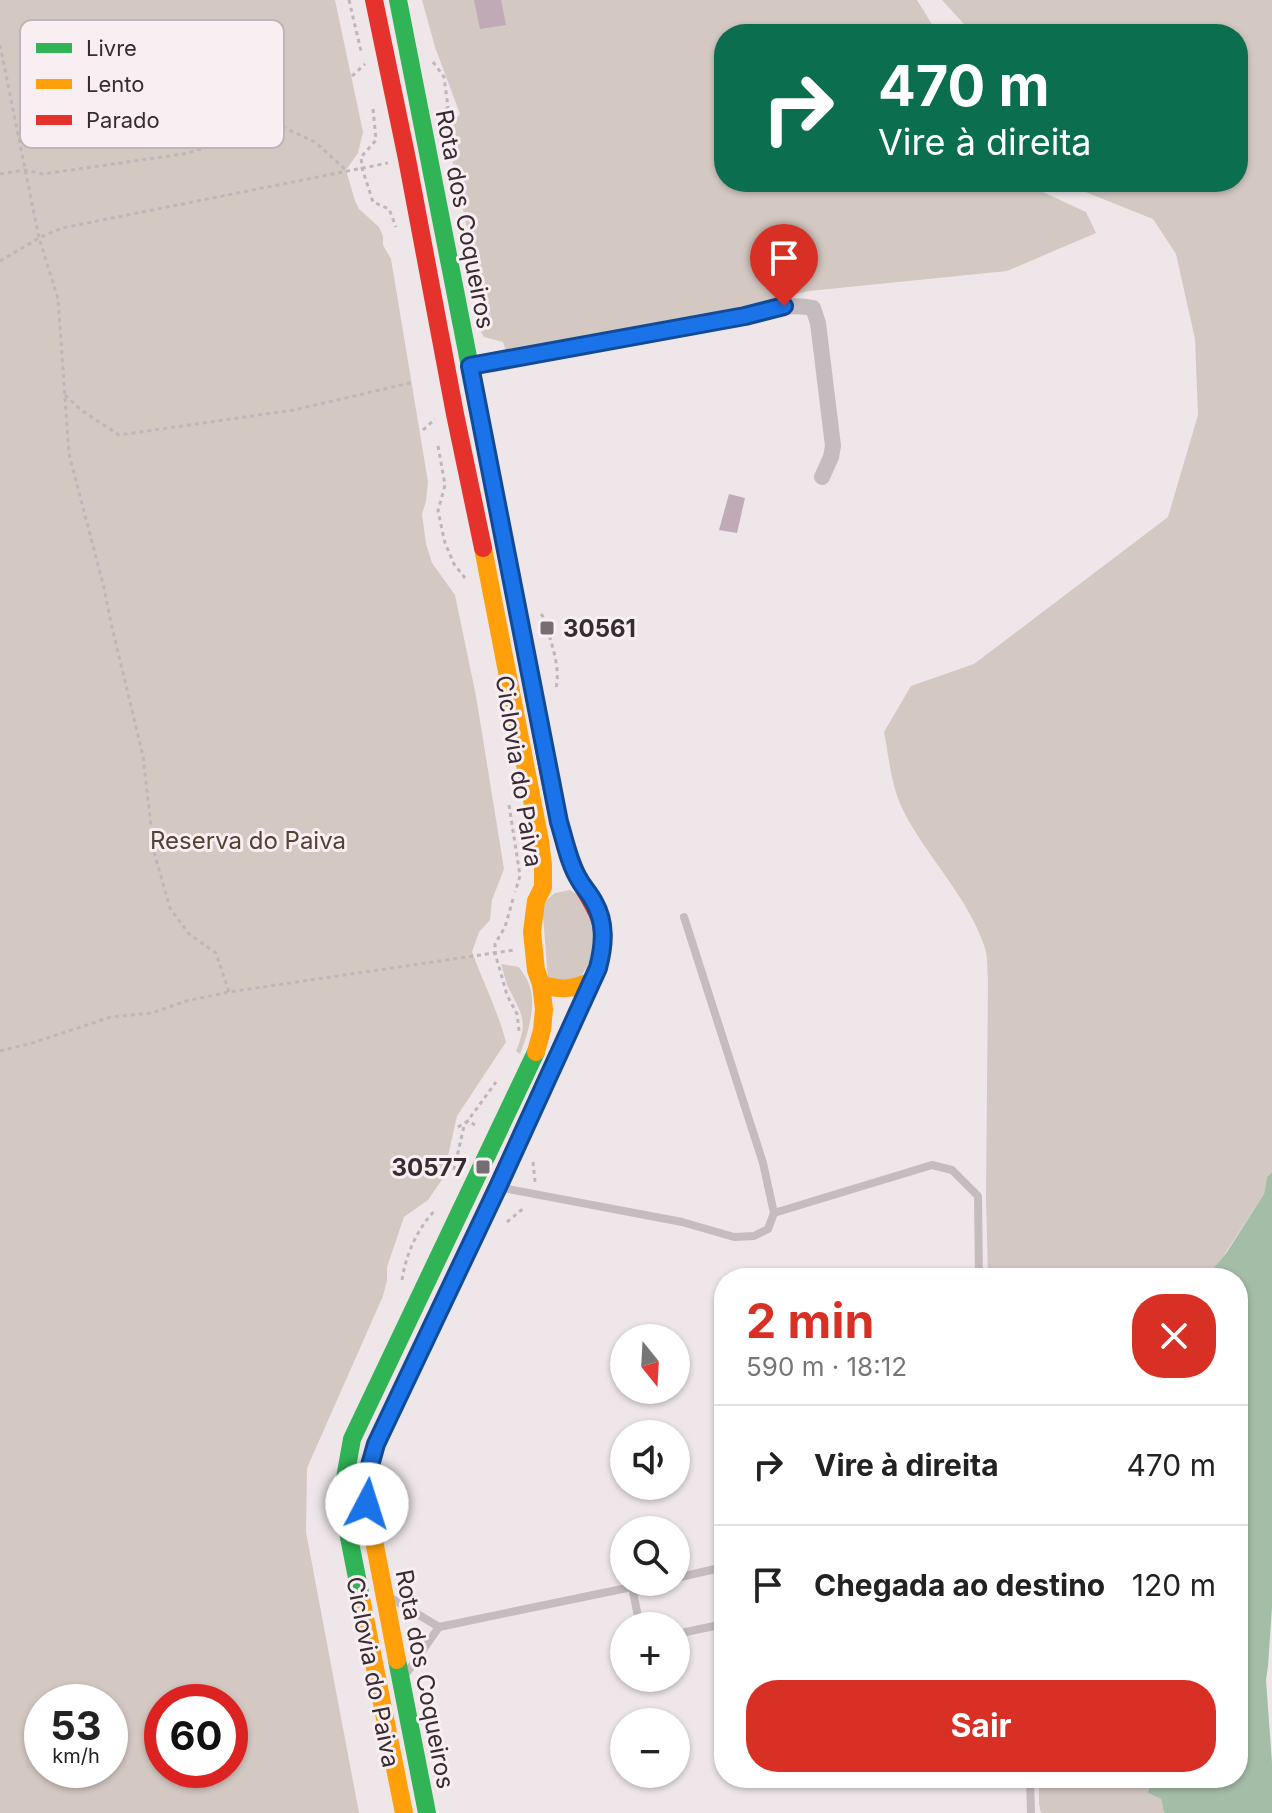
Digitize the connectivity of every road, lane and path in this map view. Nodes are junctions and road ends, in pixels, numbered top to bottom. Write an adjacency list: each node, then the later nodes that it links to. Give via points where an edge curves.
1 (349, 0): 5 (path)
2 (374, 0): 13 (main road, Rota dos Coqueiros)
3 (398, 0): 21 (main road, Rota dos Coqueiros)
4 (0, 45): 10 (path)
5 (361, 51)
6 (428, 57): 8 (path, via 444,77 448,107)
7 (373, 107): 14 (path, via 376,140 361,157)
8 (439, 117)
9 (284, 127): 16 (path, via 315,142)
10 (20, 142)
11 (21, 148): 15 (path)
12 (205, 148): 15 (path, via 43,174)
13 (407, 159): 14 (path); 33 (main road, Rota dos Coqueiros, via 540,841 543,887)
14 (362, 168): 16 (path); 18 (path, via 373,202 389,209)
15 (25, 170): 17 (path); 19 (path)
16 (346, 170): 19 (path, via 62,228)
17 (0, 174)
18 (398, 232)
19 (39, 238): 20 (path); 23 (path, via 58,299)
20 (0, 261)
21 (470, 366): 27 (street, via 784,306 813,308 833,446); 32 (main road, Rota dos Coqueiros, via 559,822)
22 (414, 382): 23 (path, via 294,410 119,435)
23 (64, 394): 39 (path, via 69,454 143,756 154,852 170,908 189,934 216,953)
24 (433, 419): 25 (path)
25 (435, 432)
26 (438, 445): 28 (path, via 445,485 438,511 445,543)
27 (822, 477)
28 (467, 580)
29 (538, 609): 30 (path, via 556,661)
30 (555, 690)
31 (507, 792): 36 (path, Ciclovia do Paiva, via 520,876)
32 (585, 888): 33 (main road, via 560,886); 37 (main road, Rota dos Coqueiros, via 603,926 604,947)
33 (536, 901): 35 (main road, Rota dos Coqueiros)
34 (684, 917): 48 (lane, via 763,1163)
35 (534, 947): 36 (path); 38 (main road, Rota dos Coqueiros)
36 (495, 953): 39 (path); 40 (path)
37 (592, 981): 38 (main road, via 563,990); 45 (main road, Rota dos Coqueiros)
38 (541, 984): 61 (main road, Rota dos Coqueiros, via 544,1009 536,1051 352,1439 345,1466 345,1517)
39 (229, 992): 41 (path, via 152,1013 111,1017)
40 (519, 1030)
41 (0, 1051)
42 (495, 1084): 44 (path, via 464,1126)
43 (532, 1152): 46 (path)
44 (454, 1169)
45 (498, 1187): 46 (lane); 55 (main road, Rota dos Coqueiros, via 376,1444 367,1476 367,1504)
46 (533, 1194): 48 (lane, via 734,1237 768,1229); 49 (path)
47 (440, 1205): 51 (path, via 424,1221 411,1247)
48 (774, 1213): 50 (lane, via 932,1165 952,1170 978,1196)
49 (503, 1225)
50 (979, 1268)
51 (402, 1283)
52 (714, 1569): 53 (lane)
53 (690, 1575)
54 (610, 1592): 57 (lane)
55 (383, 1593): 57 (lane); 59 (main road, Rota dos Coqueiros)
56 (714, 1626): 58 (lane)
57 (439, 1627): 59 (lane)
58 (690, 1631)
59 (401, 1681): 62 (main road, Rota dos Coqueiros)
60 (1030, 1788): 63 (lane)
61 (404, 1813)
62 (427, 1813)
63 (1031, 1813)

